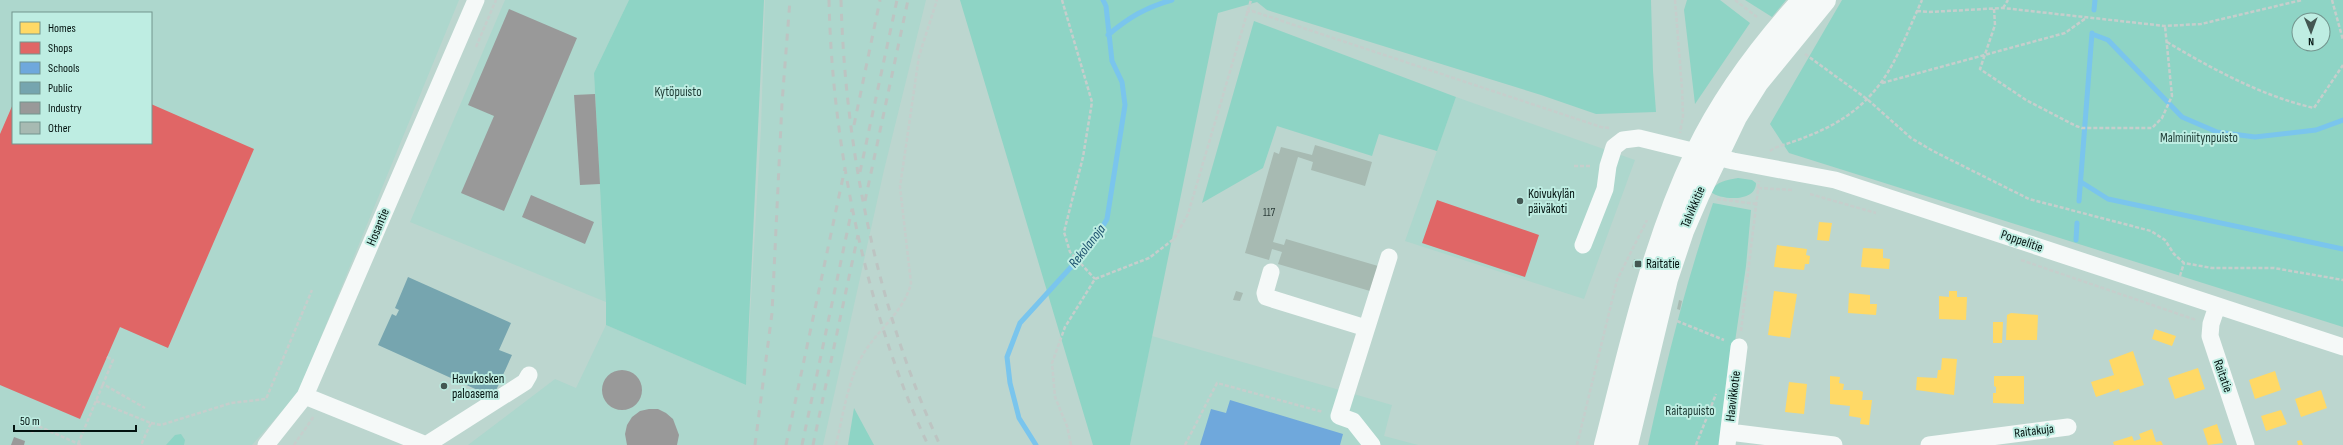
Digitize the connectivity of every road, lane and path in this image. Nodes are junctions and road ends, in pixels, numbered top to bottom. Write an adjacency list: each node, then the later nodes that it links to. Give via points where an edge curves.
1 (476, 0): 49 (street, Hosantie)
2 (937, 0): 60 (path, via 920,56 900,187 911,283 908,296 862,356 849,386)
3 (1062, 0): 37 (path, via 1092,102 1064,232 1070,252)
4 (1251, 0): 16 (path)
5 (1675, 0): 28 (path, via 1683,116)
6 (1735, 0): 17 (path)
7 (1803, 0): 28 (main road, Talvikkitie, via 1766,40 1740,78)
8 (1825, 0): 28 (main road, Talvikkitie, via 1758,82 1736,117)
9 (1922, 0): 15 (path)
10 (2008, 0): 13 (path)
11 (2302, 0): 19 (path, via 2201,24)
12 (2332, 0): 20 (path)
13 (2004, 8): 14 (path); 18 (path)
14 (1994, 9): 15 (path); 23 (path, via 1995,25)
15 (1917, 11): 25 (path)
16 (1246, 12): 27 (path, via 1252,11 1601,127); 37 (path, via 1188,214 1181,227 1174,239 1149,258)
17 (1758, 17)
18 (2086, 18): 19 (path); 23 (path, via 2065,33)
19 (2165, 26): 21 (path)
20 (2343, 40)
21 (2167, 42): 23 (path, via 2172,96 2162,118 2152,128 2082,128 2026,100 1980,69); 24 (path, via 2221,74 2290,102 2314,108)
22 (1804, 53): 26 (path)
23 (1982, 57): 25 (path)
24 (2343, 65)
25 (1882, 83): 26 (path)
26 (1867, 99): 29 (path, via 1835,123 1812,135 1774,148 1768,152); 38 (path, via 1911,138 1932,152 2029,199 2151,232 2165,240 2184,263 2212,268 2274,268)
27 (1615, 129)
28 (1688, 143): 29 (street, Poppelitie); 34 (street, Poppelitie, via 1639,138 1623,140 1614,147 1605,189); 65 (main road, Talvikkitie, via 1682,185 1652,269); 66 (main road, Talvikkitie, via 1683,231 1667,279)
29 (1761, 166): 40 (street, Poppelitie, via 1835,180 1892,197)
30 (1758, 188): 32 (path)
31 (1711, 198): 32 (path)
32 (1756, 204): 43 (path)
33 (1647, 218): 64 (path, via 1617,280)
34 (1583, 245)
35 (1389, 257): 42 (street)
36 (1271, 272): 42 (street, via 1266,297)
37 (1095, 279): 61 (path, via 1065,327 1052,363 1055,396 1067,426)
38 (2343, 280)
39 (312, 290): 53 (path, via 266,399 231,403 161,425)
40 (2217, 306): 44 (street, Poppelitie); 70 (street, Raitatie, via 2210,336)
41 (1677, 321): 43 (path)
42 (1366, 328): 52 (street)
43 (1739, 347): 56 (street, Haavikkotie)
44 (2343, 347)
45 (107, 357): 47 (path, via 113,360)
46 (529, 374): 49 (street, via 525,382 426,445)
47 (103, 384): 50 (path); 51 (path)
48 (1717, 391): 67 (path)
49 (305, 396): 59 (street, Hosantie)
50 (96, 400): 53 (path); 57 (path)
51 (145, 408)
52 (1339, 416): 62 (path, via 1216,383); 63 (street, via 1353,421)
53 (151, 423): 58 (path)
54 (2068, 426): 69 (street, Raitakuja)
55 (32, 433): 57 (path, via 36,425)
56 (1728, 438): 68 (street)
57 (80, 444)
58 (141, 445)
59 (266, 445)
60 (836, 445)
61 (1071, 445)
62 (1185, 445)
63 (1372, 445)
64 (1577, 445)
65 (1604, 445)
66 (1627, 445)
67 (1696, 445)
68 (1834, 445)
69 (1929, 445)
70 (2246, 445)

